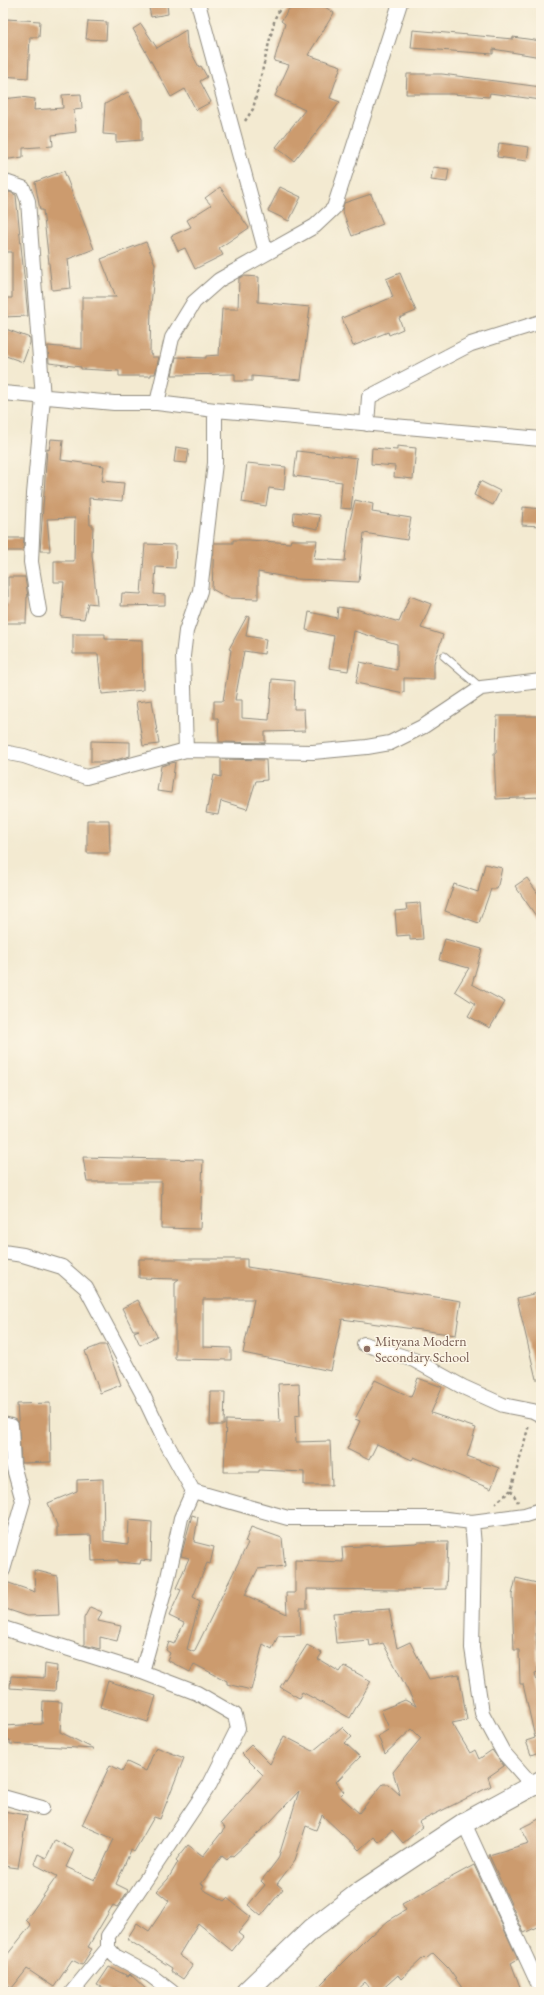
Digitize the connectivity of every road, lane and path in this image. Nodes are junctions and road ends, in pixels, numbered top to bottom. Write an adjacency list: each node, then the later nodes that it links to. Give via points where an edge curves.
1 (198, 3): 4 (street)
2 (283, 3): 4 (path, via 276,18 253,109)
3 (400, 3): 6 (street, via 334,208 315,226)
4 (233, 138): 6 (street)
5 (3, 180): 9 (street, via 23,188 28,202)
6 (266, 253): 10 (street, via 219,280 194,302 172,338)
7 (541, 322): 12 (street, via 471,344 370,397)
8 (3, 393): 9 (street)
9 (43, 398): 10 (street); 14 (street, via 31,562)
10 (157, 403): 11 (street)
11 (215, 410): 12 (street); 18 (street, via 215,463 200,591 186,631 182,656)
12 (367, 424): 13 (street)
13 (541, 439)
14 (39, 610)
15 (444, 656): 17 (lane)
16 (541, 681): 17 (street)
17 (480, 688): 18 (street, via 424,726 390,743 313,752)
18 (186, 750): 19 (street, via 86,777 24,756)
19 (3, 752)
20 (3, 1252): 25 (street, via 23,1255 62,1267 86,1288)
21 (364, 1344): 22 (street, via 414,1360 503,1405)
22 (537, 1413): 24 (path)
23 (3, 1424): 28 (street, via 11,1426 13,1465 23,1501)
24 (511, 1490)
25 (193, 1491): 27 (street, via 288,1518 438,1518); 30 (street, via 181,1518)
26 (541, 1510): 27 (street, via 525,1515)
27 (472, 1522): 31 (street, via 472,1648 482,1713 503,1752)
28 (3, 1570)
29 (3, 1628): 30 (street)
30 (142, 1672): 35 (street, via 197,1693 223,1708 235,1715 238,1728 210,1784 108,1936)
31 (537, 1784): 34 (main road)
32 (3, 1797): 33 (street)
33 (42, 1808)
34 (464, 1823): 36 (street); 39 (main road, via 360,1892 312,1929)
35 (108, 1948): 37 (street); 38 (street, via 115,1956 150,1975)
36 (541, 1990)
37 (72, 1992)
38 (172, 1992)
39 (246, 1992)

